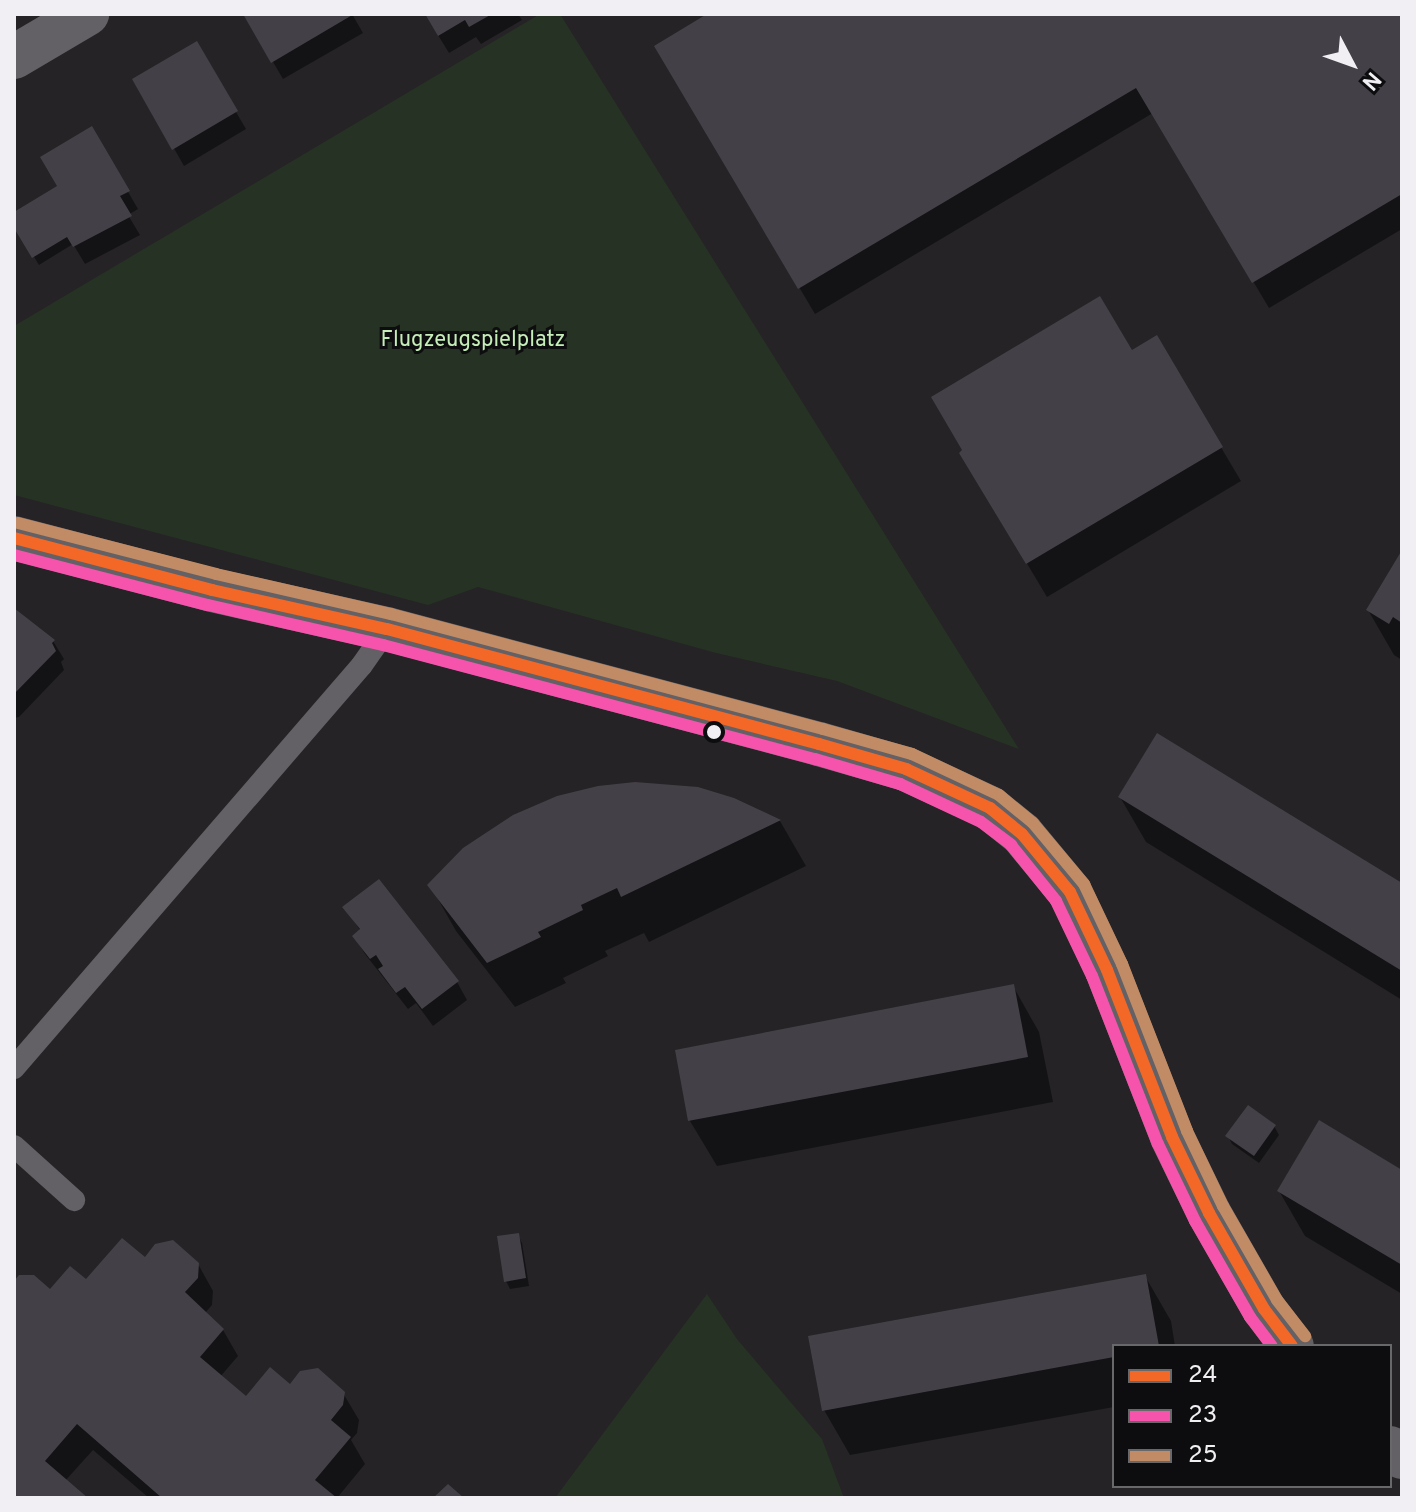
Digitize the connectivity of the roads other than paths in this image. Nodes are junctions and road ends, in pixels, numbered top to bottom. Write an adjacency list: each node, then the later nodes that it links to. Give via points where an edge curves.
1 (87, 14): 2 (street)
2 (14, 57)
3 (14, 538): 4 (street)
4 (387, 629): 5 (lane, via 362,665); 8 (street, via 906,769 990,808 1030,842 1070,892 1209,1213 1264,1309)
5 (14, 1068)
6 (14, 1146): 7 (lane)
7 (74, 1200)
8 (1290, 1344)

